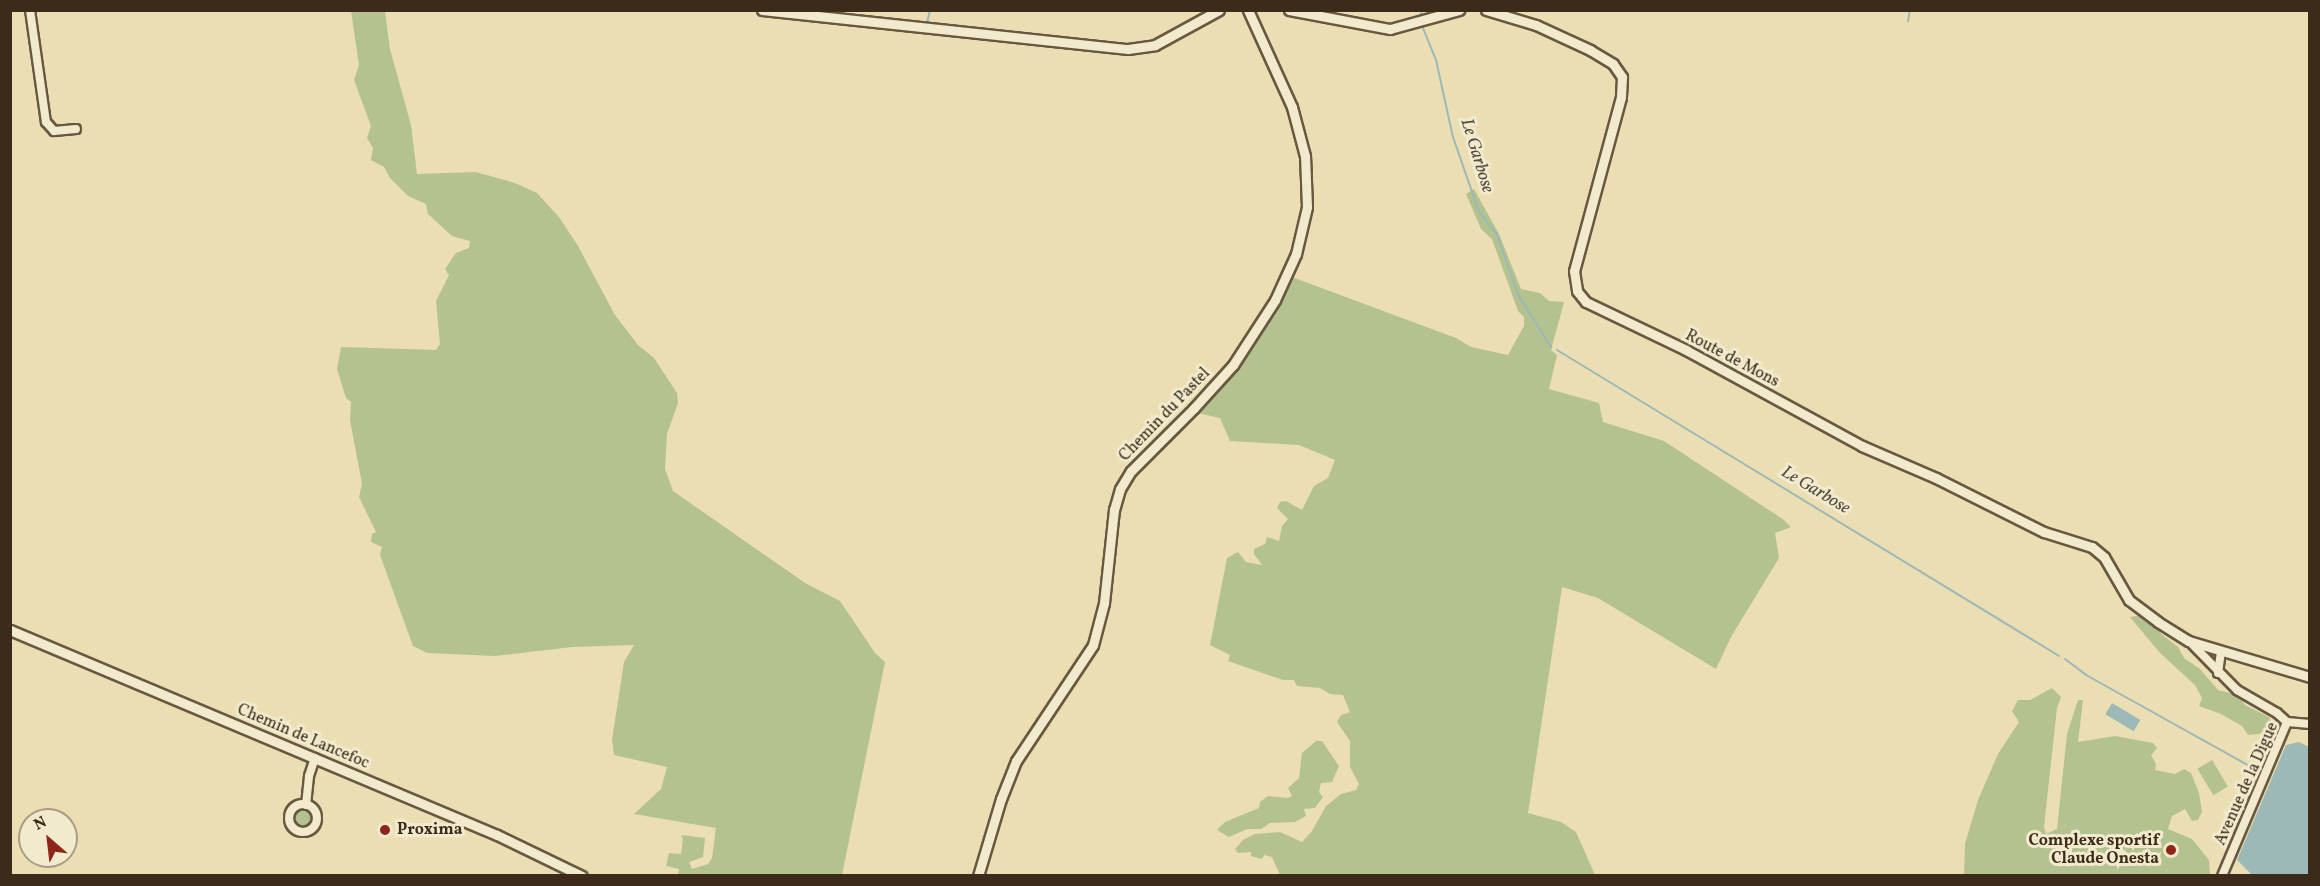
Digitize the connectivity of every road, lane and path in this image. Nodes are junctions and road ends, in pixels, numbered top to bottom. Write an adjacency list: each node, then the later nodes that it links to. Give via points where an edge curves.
1 (30, 10): 8 (street, via 46,122 54,131)
2 (762, 10): 3 (street, via 1128,49 1155,45)
3 (1219, 10)
4 (1248, 10): 20 (street, Chemin du Pastel, via 1292,107 1305,156 1307,207 1296,254 1275,300 1233,364 1131,471 1120,489 1114,510 1104,603 1093,645 1016,761 1000,799)
5 (1289, 10): 6 (street, via 1390,29)
6 (1459, 10)
7 (1486, 10): 10 (street, Route de Mons, via 1536,25 1590,50 1613,64 1622,77 1618,109 1574,271 1577,291 1586,302 1686,350 1862,446 2044,532 2092,547 2104,557 2130,600)
8 (76, 129)
9 (10, 630): 16 (street, Chemin de Lancefoc)
10 (2190, 641): 11 (street, Route de Mons); 12 (street, Route de Mons)
11 (2221, 652): 12 (street); 13 (street, Route de Mons)
12 (2218, 673): 15 (street, Route de Mons, via 2277,713)
13 (2310, 677)
14 (2310, 724): 15 (street, Avenue de la Digue)
15 (2285, 725): 21 (street, Avenue de la Digue)
16 (315, 758): 17 (street); 18 (street, Chemin de Lancefoc, via 497,835)
17 (306, 805)
18 (561, 871): 19 (street, Chemin de Lancefoc)
19 (582, 876)
20 (978, 876)
21 (2222, 876)

